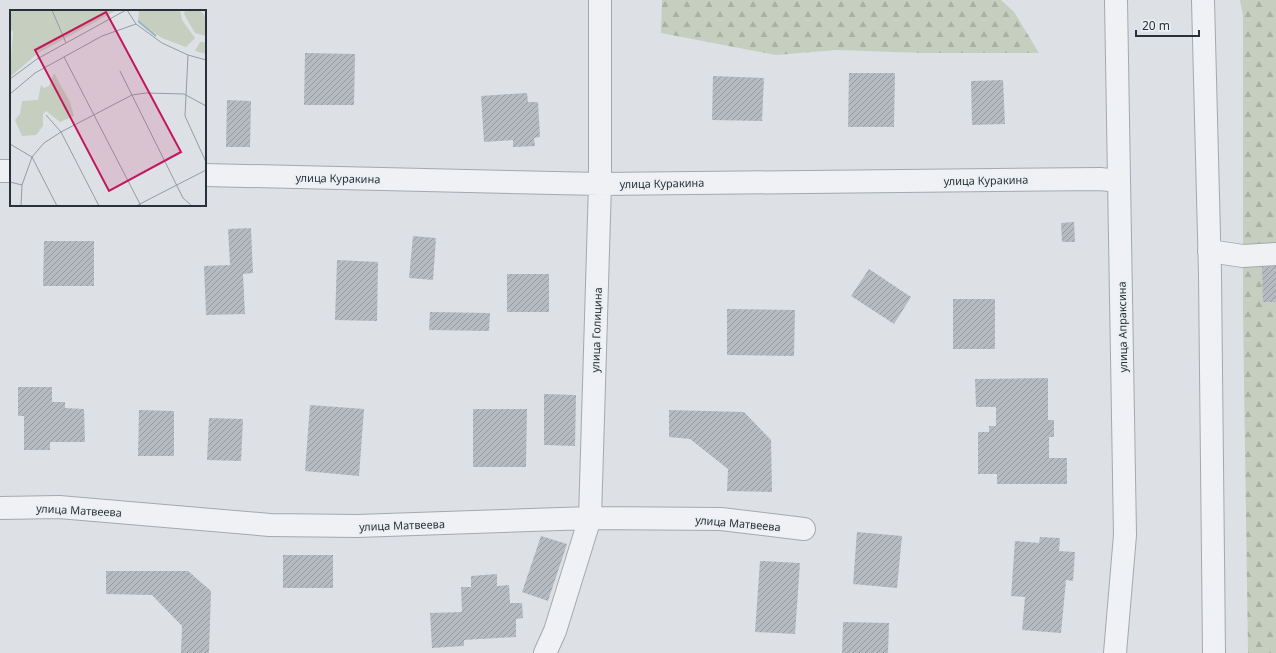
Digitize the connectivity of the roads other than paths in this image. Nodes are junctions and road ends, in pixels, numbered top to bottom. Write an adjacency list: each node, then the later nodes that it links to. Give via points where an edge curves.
1 (600, 0): 6 (street, улица Голицина)
2 (1116, 0): 5 (street, улица Апраксина)
3 (1203, 0): 7 (street)
4 (206, 175): 6 (street, улица Куракина)
5 (1119, 181): 6 (street, улица Куракина, via 1100,179); 13 (street, улица Апраксина, via 1125,534)
6 (600, 184): 10 (street, улица Голицина)
7 (1209, 251): 8 (street, via 1243,256); 14 (street)
8 (1276, 254)
9 (0, 508): 10 (street, улица Матвеева, via 59,507 270,525 349,526)
10 (590, 518): 11 (street, улица Матвеева, via 721,519); 12 (street, улица Голицина, via 555,631)
11 (804, 529)
12 (545, 653)
13 (1115, 653)
14 (1214, 653)

